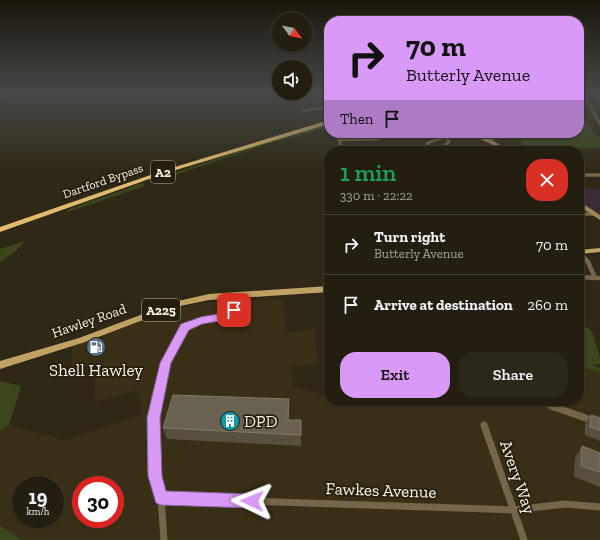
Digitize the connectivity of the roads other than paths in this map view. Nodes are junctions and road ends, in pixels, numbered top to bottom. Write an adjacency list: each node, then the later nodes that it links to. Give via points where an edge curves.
1 (324, 119): 20 (highway, Dartford Bypass / A2, via 170,165)
2 (324, 123): 21 (highway, Dartford Bypass / A2, via 174,168)
3 (437, 138): 12 (street, via 427,143)
4 (437, 138): 5 (street)
5 (447, 138): 13 (street, via 450,142)
6 (481, 138): 10 (main road)
7 (498, 138): 10 (street)
8 (379, 139): 9 (street)
9 (339, 140): 11 (street)
10 (486, 140): 14 (main road)
11 (341, 146)
12 (428, 146)
13 (445, 146)
14 (497, 146)
15 (584, 175): 16 (street)
16 (600, 175)
17 (584, 207): 19 (main road)
18 (584, 215): 19 (street)
19 (597, 216)
20 (0, 224)
21 (0, 230)
22 (600, 250): 23 (main road)
23 (584, 252)
24 (584, 258): 25 (street)
25 (598, 278): 26 (street)
26 (584, 279)
27 (324, 289): 28 (main road, Hawley Road / A225)
28 (233, 296): 29 (main road, Hawley Road / A225, via 209,297 178,304 82,340); 33 (street, via 232,314 185,327 166,363 154,418 155,476)
29 (0, 365)
30 (558, 406): 31 (street)
31 (600, 423)
32 (484, 425): 35 (street, Avery Way)
33 (161, 498): 35 (street, Fawkes Avenue); 36 (street)
34 (600, 507): 35 (street, Fawkes Avenue, via 565,504)
35 (514, 510): 37 (street, Avery Way)
36 (164, 540)
37 (524, 540)

